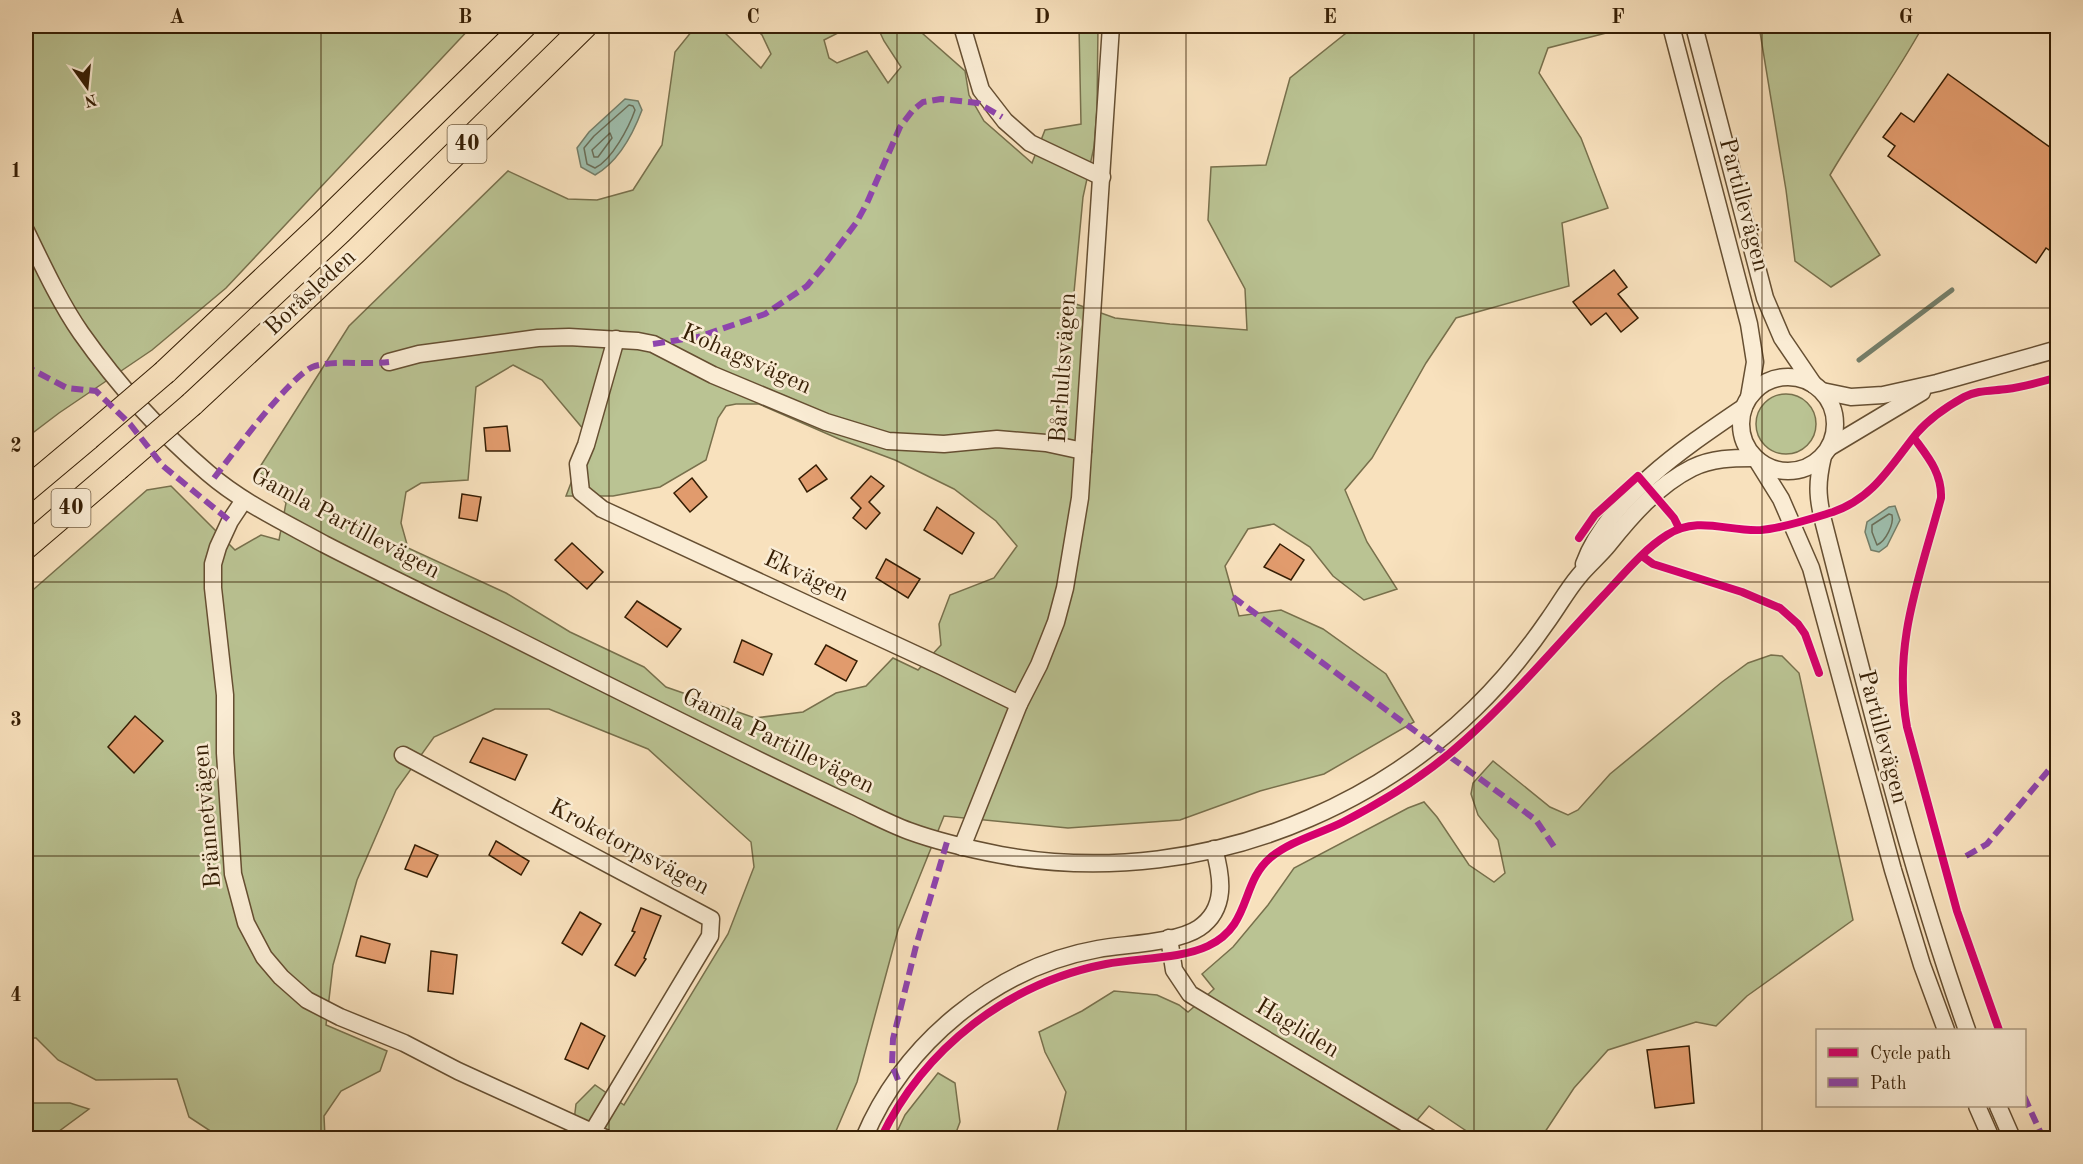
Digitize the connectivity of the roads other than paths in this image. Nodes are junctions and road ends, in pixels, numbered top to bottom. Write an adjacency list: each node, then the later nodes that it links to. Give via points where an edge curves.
1 (524, 26): 18 (highway, Boråsleden / 40, bridge, via 165,372)
2 (585, 26): 20 (highway, Boråsleden / 40, bridge, via 356,251 192,404)
3 (962, 26): 7 (street, via 981,90 1005,121 1030,143)
4 (1111, 26): 7 (street, Bårhultsvägen)
5 (1671, 26): 14 (street, Partillevägen, via 1754,347 1755,362)
6 (1694, 26): 13 (street, Partillevägen, via 1765,298 1782,338)
7 (1102, 177): 15 (street, Bårhultsvägen)
8 (26, 231): 19 (street, Gamla Partillevägen, via 78,329 110,371 194,461)
9 (616, 339): 11 (street, Kohagsvägen, via 538,338 419,354); 15 (street, Kohagsvägen, via 653,344 713,375 815,417 888,441 944,444 997,440 1046,443); 22 (street, Ekvägen, via 578,464 581,492 602,509)
10 (2058, 349): 12 (street)
11 (389, 362)
12 (1937, 383): 13 (street, via 1862,397); 16 (street)
13 (1818, 388): 14 (street, via 1797,378 1779,378 1757,388); 16 (street, via 1833,412 1834,435)
14 (1746, 402): 17 (street, via 1740,429); 21 (street, Gamla Partillevägen, via 1622,503 1586,556)
15 (1083, 451): 22 (street, Bårhultsvägen, via 1080,498 1065,588 1039,665)
16 (1826, 451): 17 (street, via 1814,464 1792,472 1768,468); 28 (street, Partillevägen, via 1817,496 1914,866)
17 (1756, 460): 21 (street, Gamla Partillevägen, via 1726,458 1691,468 1637,510); 27 (street, Partillevägen, via 1781,499 1811,568 1893,870)
18 (26, 490)
19 (244, 500): 24 (street, Gamla Partillevägen, via 357,561 809,785 909,831); 31 (street, Brännetvägen, via 218,547 213,588 225,695 233,874 246,924 264,957 307,1000)
20 (26, 547)
21 (1579, 576): 25 (street, Gamla Partillevägen, via 1512,668 1474,709 1398,771 1311,818)
22 (1019, 704): 24 (street)
23 (403, 755): 31 (street, Kroketorpsvägen, via 711,919 710,936)
24 (962, 847): 25 (street, Gamla Partillevägen, via 1075,863 1124,863)
25 (1214, 849): 26 (street, via 1221,882 1216,909 1198,929)
26 (1169, 938): 32 (street, via 1063,956 998,986 938,1032 898,1080); 33 (street, Hagliden, via 1174,970 1190,994)
27 (1946, 1029)
28 (1967, 1029)
29 (1977, 1107): 34 (street)
30 (1998, 1107): 35 (street)
31 (599, 1135)
32 (864, 1138)
33 (1430, 1138)
34 (1991, 1138)
35 (2012, 1138)

